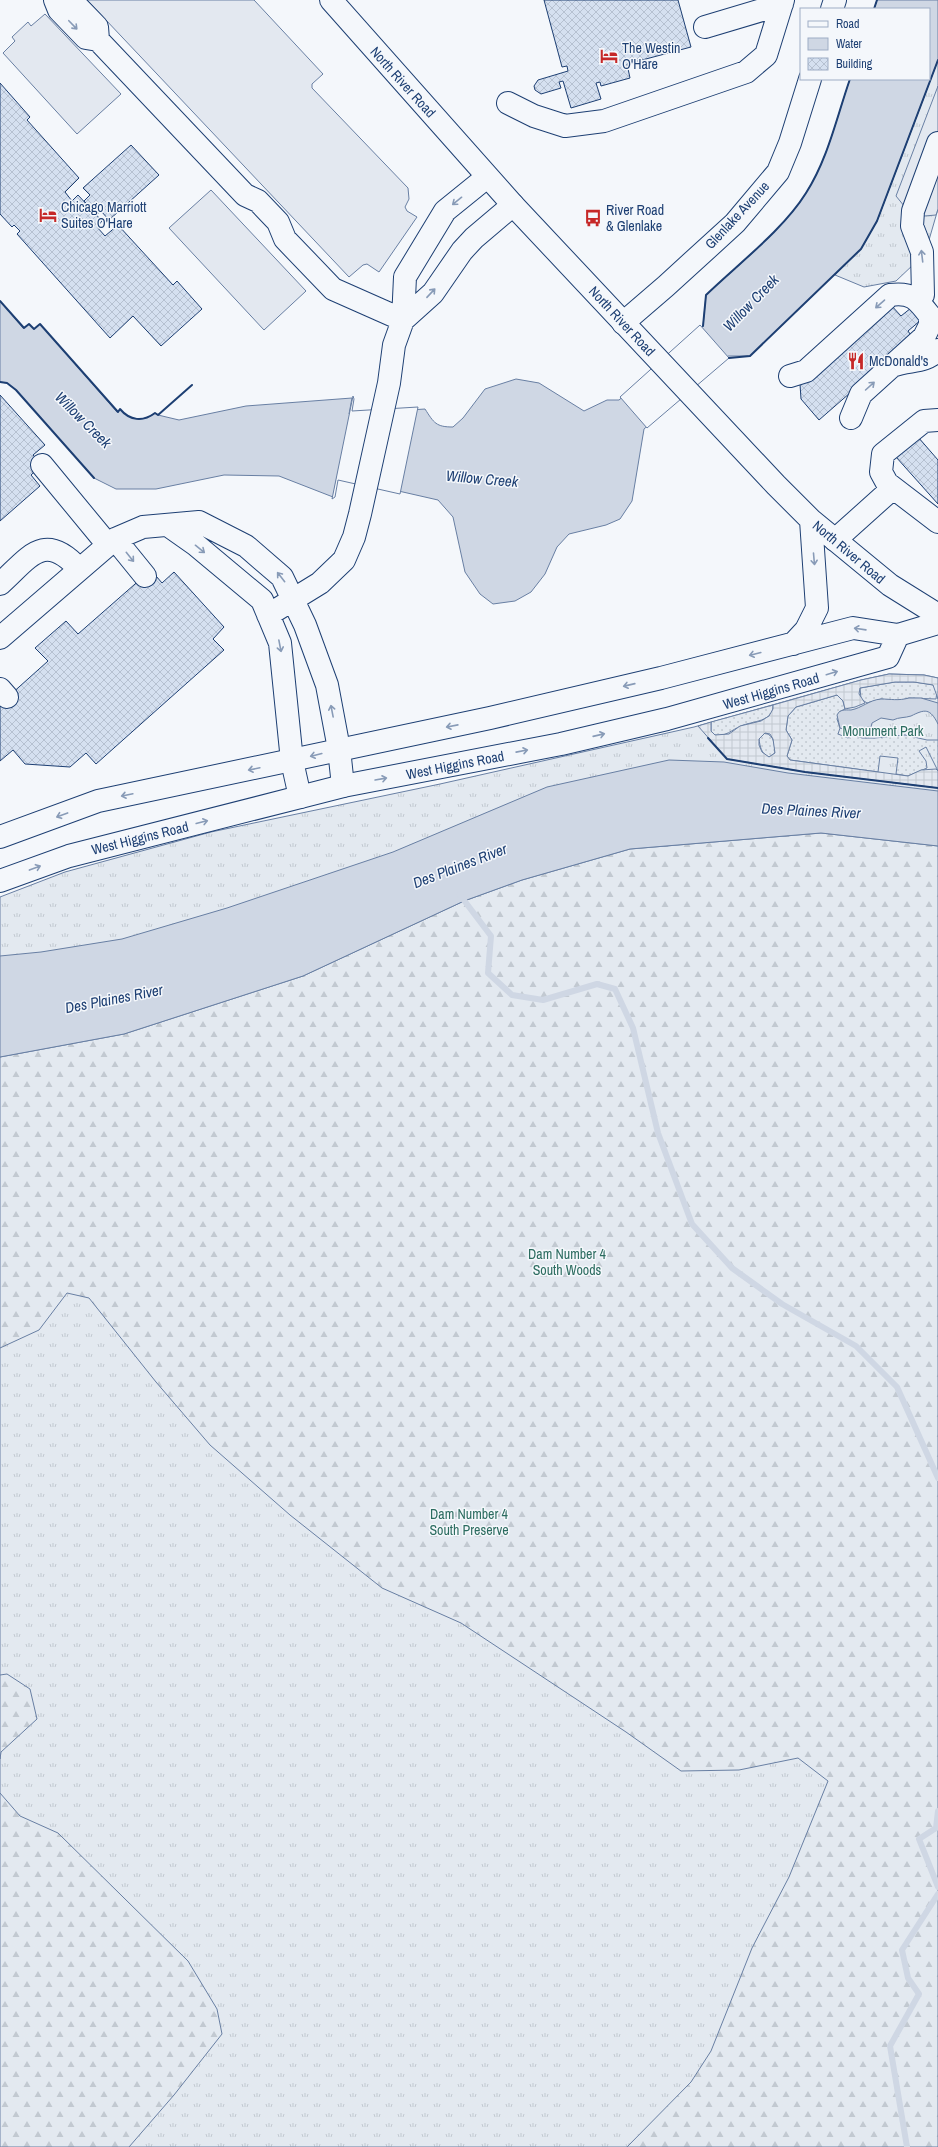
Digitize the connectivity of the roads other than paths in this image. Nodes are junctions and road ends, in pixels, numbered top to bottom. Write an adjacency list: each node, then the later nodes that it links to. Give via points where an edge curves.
1 (55, 0): 6 (main road, one-way to 6, via 59,10 86,38)
2 (72, 0): 6 (main road, via 97,27)
3 (331, 0): 10 (main road, North River Road)
4 (782, 2): 5 (main road); 8 (main road, via 766,55 746,72 604,121 565,126 534,116)
5 (705, 27)
6 (98, 40): 13 (main road, via 245,195 258,201 278,222 285,239 333,289)
7 (810, 80): 15 (main road, Glenlake Avenue, via 778,172 735,223)
8 (508, 103)
9 (938, 143): 12 (main road, one-way to 9, via 922,252 912,226 913,211)
10 (487, 177): 11 (main road, North River Road); 13 (main road, one-way to 13, via 445,211 405,277)
11 (513, 205): 13 (main road, one-way to 11, via 433,293 474,238); 15 (main road, North River Road)
12 (923, 295)
13 (403, 320): 31 (main road, via 394,345 389,382 354,537 344,560 320,583)
14 (934, 321): 17 (main road, via 924,337); 18 (main road, one-way to 18, via 920,302 909,294 890,295 806,370)
15 (622, 323): 23 (main road, North River Road)
16 (938, 350): 17 (main road, via 925,360 904,361)
17 (892, 366): 19 (main road, one-way to 17, via 861,394)
18 (790, 376)
19 (851, 418)
20 (934, 426): 22 (main road, via 882,454 881,472)
21 (42, 465): 27 (main road)
22 (893, 488): 24 (main road); 26 (main road)
23 (811, 520): 26 (main road, North River Road); 37 (main road, one-way to 37, via 818,608 806,630)
24 (938, 522)
25 (169, 526): 27 (main road, via 143,527); 31 (main road, one-way to 25, via 282,576 246,546 199,522); 32 (main road, one-way to 32, via 262,600)
26 (835, 540): 33 (main road, North River Road, via 890,585)
27 (112, 542): 28 (main road); 29 (main road, one-way to 29)
28 (78, 569): 30 (main road, via 67,556 53,549 36,551); 36 (main road)
29 (145, 576)
30 (0, 584)
31 (293, 600): 32 (main road); 38 (main road, one-way to 31, via 327,685)
32 (268, 614): 39 (main road, one-way to 39, via 280,643)
33 (938, 615)
34 (938, 623): 35 (main road)
35 (898, 635): 37 (main road, one-way to 37, via 853,628); 40 (main road, West Higgins Road, one-way to 35, via 560,744 746,698 888,657)
36 (0, 638)
37 (793, 644): 38 (main road, one-way to 38, via 490,718)
38 (340, 749): 39 (main road, one-way to 39); 40 (main road)
39 (292, 761): 41 (main road); 42 (main road, one-way to 42, via 98,801)
40 (343, 786): 41 (main road, West Higgins Road)
41 (300, 797): 43 (main road, West Higgins Road, one-way to 41, via 69,856)
42 (0, 836)
43 (0, 881)

